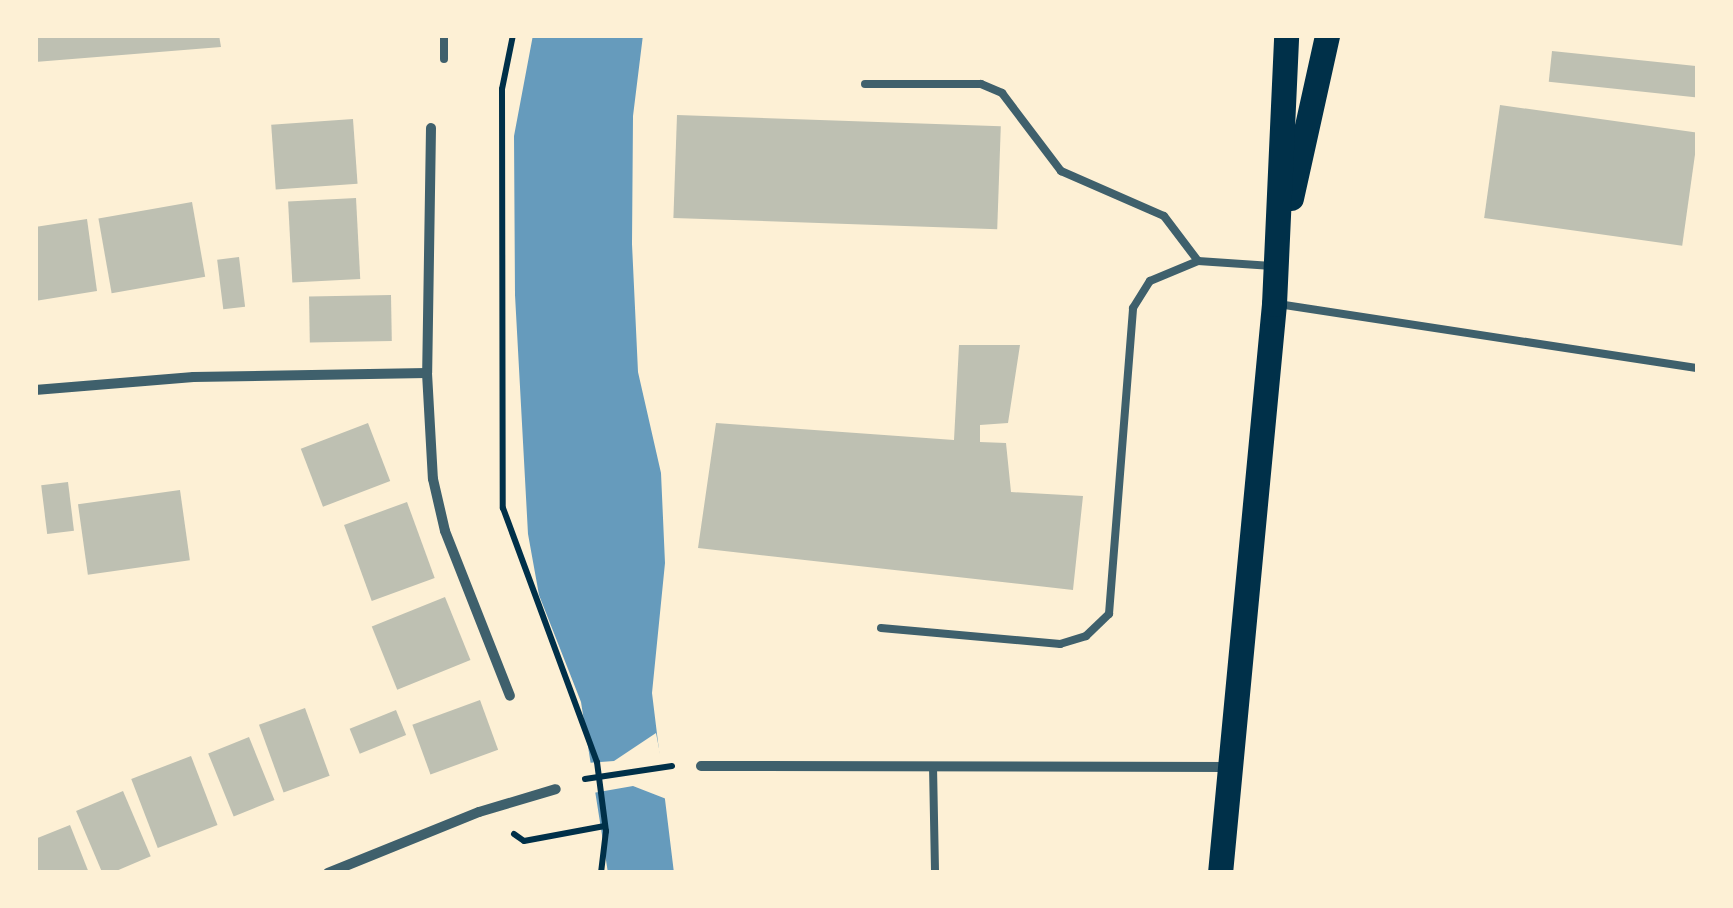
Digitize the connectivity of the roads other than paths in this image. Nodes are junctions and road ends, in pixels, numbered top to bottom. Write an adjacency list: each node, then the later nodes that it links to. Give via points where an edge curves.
1 (444, 35): 4 (lane)
2 (1286, 35): 8 (main road)
3 (1327, 35): 8 (main road)
4 (444, 59)
5 (865, 84): 7 (lane, via 981,84 1002,92 1062,172 1164,216)
6 (431, 128): 11 (street)
7 (1198, 261): 8 (lane); 13 (lane, via 1150,282 1133,308 1109,614 1086,636 1060,644)
8 (1276, 266): 9 (main road)
9 (1274, 304): 10 (lane); 17 (main road)
10 (1698, 368)
11 (427, 374): 12 (street, via 193,377); 14 (street, via 433,479 446,531)
12 (35, 390)
13 (880, 628)
14 (510, 696)
15 (701, 766): 16 (street)
16 (932, 766): 17 (street); 20 (lane)
17 (1231, 767): 21 (main road)
18 (556, 789): 19 (street)
19 (328, 873)
20 (935, 873)
21 (1220, 873)

